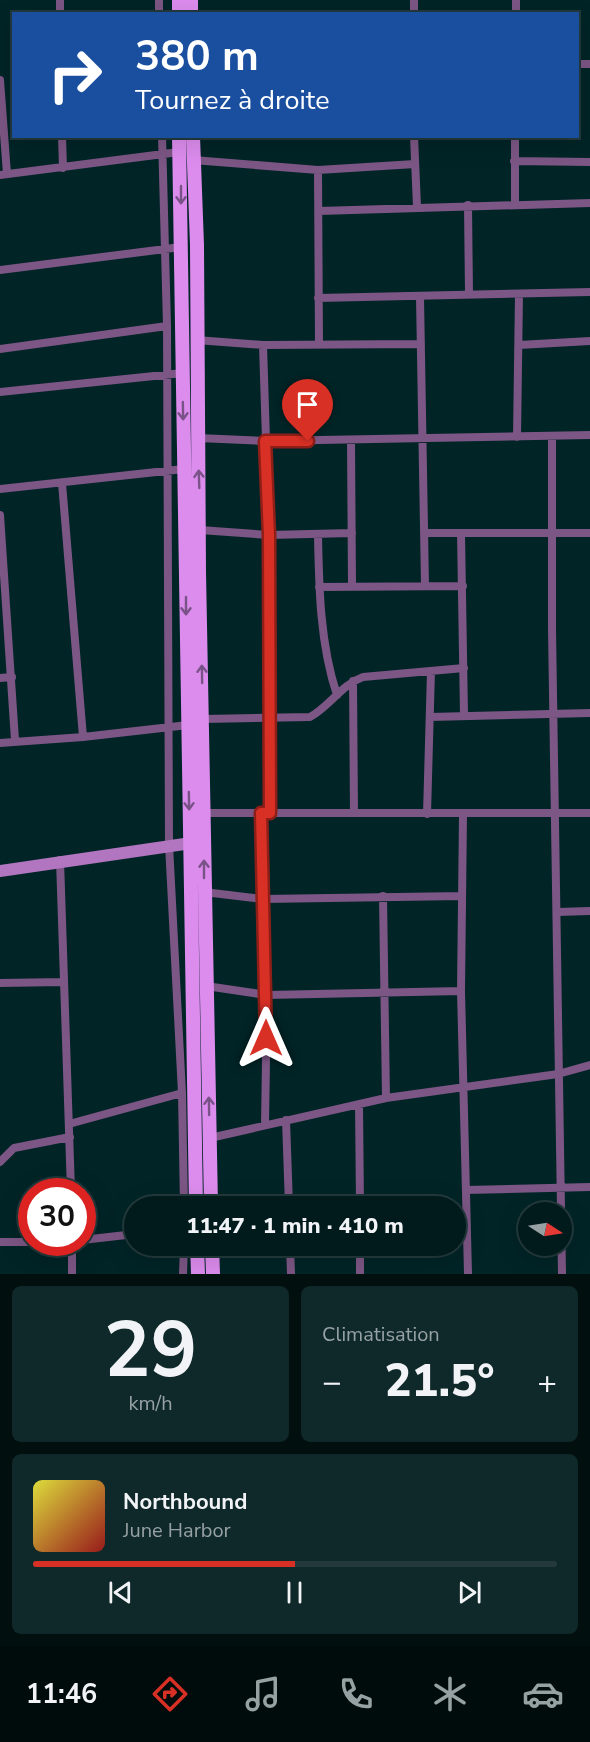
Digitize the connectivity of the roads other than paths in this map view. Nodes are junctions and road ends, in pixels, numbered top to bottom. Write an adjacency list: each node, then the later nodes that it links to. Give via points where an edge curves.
1 (0, 80): 2 (street)
2 (0, 97): 17 (street)
3 (62, 138): 15 (street)
4 (162, 138): 10 (street)
5 (179, 138): 9 (main road)
6 (193, 138): 11 (main road)
7 (414, 138): 14 (street)
8 (515, 138): 12 (street)
9 (179, 152): 10 (street); 23 (main road, one-way to 23)
10 (163, 153): 15 (street); 24 (street)
11 (193, 160): 16 (street); 32 (main road)
12 (514, 161): 13 (street); 20 (street)
13 (590, 162)
14 (415, 164): 16 (street); 21 (street)
15 (63, 168): 17 (street)
16 (318, 170): 22 (street)
17 (4, 174)
18 (590, 203): 20 (street)
19 (468, 205): 20 (street); 21 (street); 27 (street)
20 (515, 205)
21 (417, 207): 22 (street)
22 (319, 211): 30 (street)
23 (181, 247): 24 (street); 39 (main road)
24 (164, 249): 25 (street); 31 (street)
25 (0, 270)
26 (590, 292): 28 (street)
27 (469, 294): 28 (street); 29 (street)
28 (519, 294): 37 (street)
29 (420, 297): 30 (street); 35 (street)
30 (318, 298): 34 (street)
31 (167, 326): 38 (street); 40 (street)
32 (196, 340): 36 (street); 45 (main road)
33 (590, 341): 37 (street)
34 (319, 344): 35 (street); 36 (street)
35 (421, 344): 46 (street)
36 (263, 345): 48 (street)
37 (519, 345): 43 (street)
38 (0, 349)
39 (183, 372): 40 (street); 49 (main road, one-way to 49)
40 (168, 374): 41 (street); 50 (street)
41 (0, 392)
42 (590, 435): 44 (street)
43 (517, 437): 44 (street); 46 (street)
44 (552, 437): 59 (street)
45 (198, 438): 48 (street); 54 (main road, one-way to 45)
46 (423, 438): 47 (street); 56 (street)
47 (351, 440): 48 (street); 55 (street)
48 (265, 441): 60 (street)
49 (184, 469): 50 (street); 79 (main road, one-way to 79)
50 (169, 470): 51 (street); 80 (street)
51 (62, 483): 52 (street); 81 (street)
52 (0, 489)
53 (0, 515): 66 (street)
54 (200, 530): 60 (street); 78 (main road, one-way to 54)
55 (352, 533): 61 (street); 63 (street)
56 (425, 533): 57 (street); 62 (street)
57 (461, 533): 59 (street); 64 (street)
58 (590, 533): 59 (street)
59 (550, 534): 75 (street)
60 (269, 535): 61 (street); 77 (street)
61 (318, 535): 65 (street)
62 (425, 585): 63 (street); 64 (street)
63 (352, 586): 65 (street)
64 (463, 586): 67 (street)
65 (319, 587): 72 (street, via 329,673)
66 (3, 597): 69 (street)
67 (464, 668): 68 (street); 74 (street)
68 (431, 671): 71 (street); 76 (street)
69 (12, 677): 70 (street); 82 (street)
70 (0, 678)
71 (353, 681): 72 (street); 86 (street)
72 (337, 695): 77 (street, via 310,717)
73 (590, 713): 75 (street)
74 (464, 715): 75 (street); 76 (street)
75 (555, 716): 90 (street)
76 (430, 717): 88 (street)
77 (267, 718): 78 (street); 85 (street)
78 (202, 719): 84 (main road)
79 (188, 725): 80 (street); 92 (main road, one-way to 92)
80 (167, 726): 81 (street); 93 (street)
81 (83, 737): 82 (street)
82 (15, 740): 83 (street)
83 (0, 743)
84 (204, 813): 85 (street); 91 (main road)
85 (266, 813): 86 (street); 99 (street)
86 (354, 813): 88 (street)
87 (590, 813): 90 (street)
88 (427, 814): 89 (street)
89 (463, 814): 90 (street); 98 (street)
90 (554, 814): 101 (street)
91 (204, 841): 92 (street); 96 (main road, one-way to 91)
92 (189, 842): 93 (street); 125 (main road)
93 (169, 844): 94 (street); 111 (street)
94 (60, 860): 95 (street); 102 (street)
95 (0, 871)
96 (204, 891): 99 (street); 104 (main road)
97 (383, 896): 98 (street); 99 (street); 105 (street)
98 (462, 896): 106 (street)
99 (263, 899): 107 (street)
100 (590, 911): 101 (street)
101 (558, 912): 109 (street)
102 (63, 982): 103 (street); 115 (street)
103 (0, 983)
104 (206, 986): 107 (street); 118 (main road, one-way to 104)
105 (384, 991): 106 (street); 107 (street); 112 (street)
106 (462, 991): 110 (street)
107 (267, 995): 116 (street)
108 (590, 1065): 109 (street)
109 (558, 1074): 110 (street); 122 (street)
110 (463, 1087): 112 (street); 123 (street)
111 (182, 1093): 115 (street); 124 (street)
112 (386, 1098): 113 (street)
113 (359, 1104): 114 (street); 128 (street)
114 (286, 1120): 116 (street); 127 (street)
115 (69, 1124): 117 (street)
116 (266, 1125): 118 (street)
117 (70, 1137): 119 (street, via 14,1148); 120 (street)
118 (210, 1138): 126 (main road)
119 (0, 1162)
120 (71, 1178)
121 (590, 1187): 122 (street)
122 (562, 1188): 123 (street); 146 (street)
123 (466, 1190): 145 (street)
124 (184, 1196)
125 (196, 1196)
126 (211, 1196)
127 (289, 1196)
128 (360, 1196)
129 (124, 1235): 130 (street)
130 (96, 1238)
131 (0, 1242): 132 (street)
132 (18, 1242)
133 (72, 1256): 139 (street)
134 (184, 1256): 140 (street)
135 (197, 1256): 141 (main road)
136 (212, 1256): 142 (main road)
137 (290, 1256): 143 (street)
138 (360, 1256): 144 (street)
139 (72, 1274)
140 (183, 1274)
141 (198, 1274)
142 (213, 1274)
143 (291, 1274)
144 (360, 1274)
145 (468, 1274)
146 (562, 1274)

